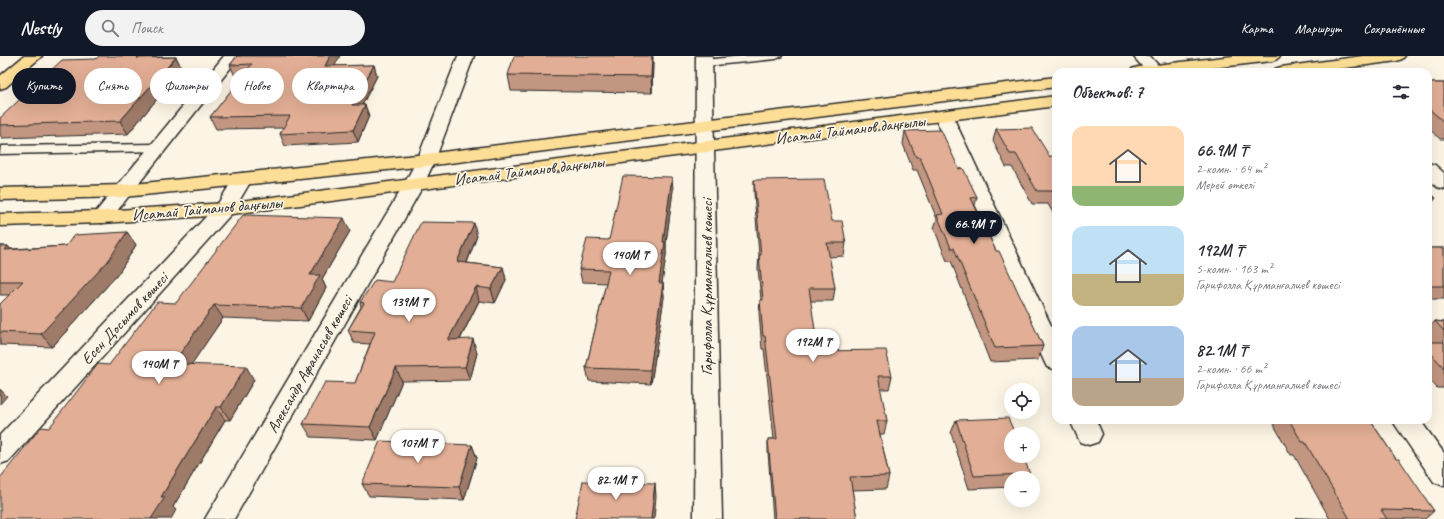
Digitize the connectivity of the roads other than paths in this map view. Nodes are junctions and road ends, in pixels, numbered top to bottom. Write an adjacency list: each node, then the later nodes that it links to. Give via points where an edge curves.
1 (34, 56): 13 (main road)
2 (232, 56): 18 (street)
3 (466, 56): 20 (street, Александр Афанасьев көшесі)
4 (776, 56): 8 (lane)
5 (1141, 56): 9 (street)
6 (1272, 56): 10 (main road)
7 (1397, 56): 11 (main road)
8 (705, 60): 16 (street, Гарифолла Құрманғалиев көшесі)
9 (1152, 68)
10 (1178, 68)
11 (1330, 68)
12 (1052, 82): 16 (main road, Исатай Тайманов даңғылы)
13 (0, 84)
14 (1052, 102): 15 (main road, Исатай Тайманов даңғылы)
15 (944, 117): 17 (main road, Исатай Тайманов даңғылы); 30 (street)
16 (705, 124): 17 (street, Гарифолла Құрманғалиев көшесі); 20 (main road, Исатай Тайманов даңғылы)
17 (705, 147): 24 (main road, Исатай Тайманов даңғылы); 35 (street, Гарифолла Құрманғалиев көшесі)
18 (158, 148): 19 (lane); 25 (street)
19 (1, 150)
20 (426, 160): 22 (main road, Исатай Тайманов даңғылы); 24 (street, Александр Афанасьев көшесі)
21 (1432, 172): 23 (street)
22 (243, 180): 25 (main road, Исатай Тайманов даңғылы); 27 (street, Есен Досымов көшесі)
23 (1444, 183)
24 (413, 186): 27 (main road, Исатай Тайманов даңғылы, via 379,188); 34 (street, Александр Афанасьев көшесі)
25 (124, 191): 26 (main road, Исатай Тайманов даңғылы); 28 (street)
26 (0, 194)
27 (225, 209): 28 (main road, Исатай Тайманов даңғылы); 32 (street, Есен Досымов көшесі)
28 (102, 217): 29 (main road, Исатай Тайманов даңғылы)
29 (0, 220)
30 (1052, 353)
31 (1408, 424): 33 (street)
32 (0, 453)
33 (1444, 474)
34 (218, 519)
35 (708, 519)

